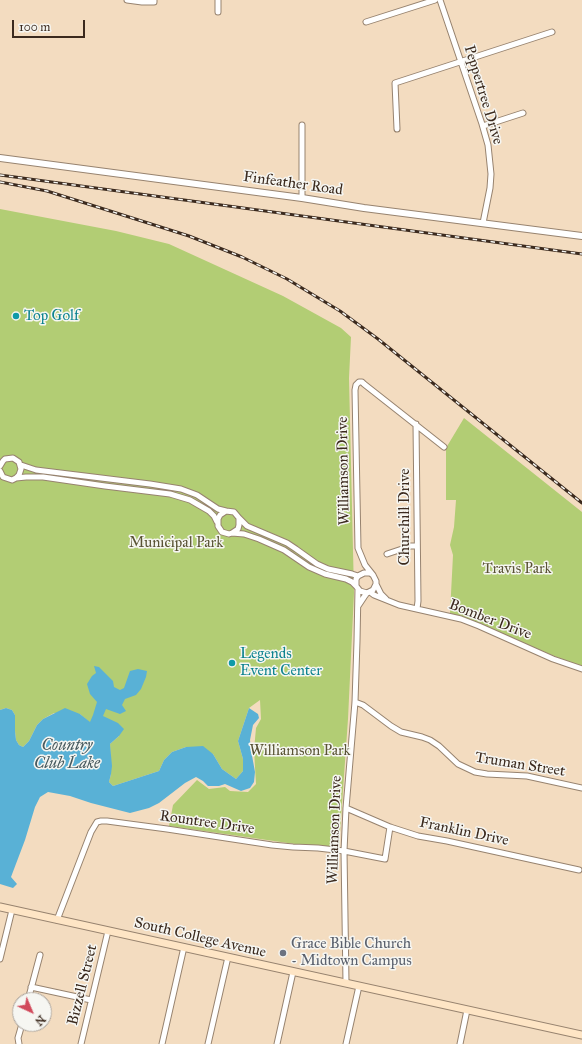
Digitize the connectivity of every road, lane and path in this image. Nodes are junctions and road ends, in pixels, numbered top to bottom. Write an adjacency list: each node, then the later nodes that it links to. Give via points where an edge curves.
1 (127, 0): 5 (street)
2 (218, 0): 6 (street)
3 (435, 0): 7 (street)
4 (440, 0): 9 (street, Peppertree Drive)
5 (154, 1)
6 (218, 12)
7 (366, 22)
8 (552, 32): 9 (street)
9 (461, 62): 12 (street, Peppertree Drive); 13 (street, via 395,82)
10 (523, 113): 12 (street)
11 (302, 125): 15 (street)
12 (482, 126): 16 (street, Peppertree Drive, via 488,145 491,174)
13 (397, 129)
14 (0, 158): 15 (street, Finfeather Road)
15 (302, 198): 16 (street, Finfeather Road)
16 (483, 223): 17 (street, Finfeather Road)
17 (582, 236)
18 (416, 424): 19 (street); 28 (street, Churchill Drive); 30 (street, Williamson Drive, via 362,382 356,385 358,548)
19 (444, 447)
20 (1, 463): 21 (street, via 13,458)
21 (21, 465): 23 (street, via 21,472); 24 (street, via 36,470 181,489)
22 (0, 472): 23 (street, via 9,480)
23 (16, 478): 26 (street, via 43,477 170,494 190,500 209,511)
24 (226, 512): 25 (street, via 234,512); 26 (street, via 220,515)
25 (239, 518): 27 (street, via 238,529); 31 (street, via 247,526 287,543 317,564 328,569)
26 (217, 522): 27 (street, via 222,532)
27 (232, 533): 34 (street, via 244,534 266,542 284,550 309,568 346,579)
28 (417, 546): 29 (street); 38 (street, Churchill Drive)
29 (388, 554)
30 (361, 559): 31 (street, Williamson Drive); 32 (street, Williamson Drive)
31 (359, 575): 32 (street, via 367,572); 34 (street)
32 (373, 575): 33 (street)
33 (376, 584): 35 (street); 36 (street)
34 (357, 588): 35 (street); 37 (street, Williamson Drive)
35 (369, 593): 36 (street, Bomber Drive); 37 (street)
36 (387, 600): 38 (street, Bomber Drive)
37 (358, 607): 40 (street, Williamson Drive)
38 (417, 609): 39 (street, Bomber Drive, via 461,619)
39 (582, 669)
40 (355, 702): 41 (street, Truman Street, via 401,732 430,740 458,764 475,772 527,776); 42 (street, Williamson Drive)
41 (582, 788)
42 (346, 808): 43 (street, Franklin Drive); 44 (street, Williamson Drive)
43 (390, 827): 44 (street, Rountree Drive, via 385,859); 45 (street, Franklin Drive, via 418,836)
44 (344, 851): 48 (street, Rountree Drive, via 272,845 101,821 97,822 91,832); 55 (street, Williamson Drive)
45 (579, 870)
46 (0, 908): 47 (main road, South College Avenue)
47 (12, 910): 48 (main road, South College Avenue); 53 (street)
48 (57, 920): 49 (main road, South College Avenue)
49 (108, 931): 50 (main road, South College Avenue); 59 (street, Bizzell Street)
50 (184, 948): 52 (main road, South College Avenue); 65 (street)
51 (40, 955): 57 (street)
52 (228, 957): 54 (main road, South College Avenue); 66 (street)
53 (0, 959)
54 (293, 972): 55 (main road, South College Avenue); 67 (street)
55 (346, 983): 56 (main road, South College Avenue)
56 (359, 986): 60 (main road, South College Avenue); 68 (street)
57 (31, 987): 58 (street); 59 (street)
58 (30, 992)
59 (92, 1000): 64 (street, Bizzell Street)
60 (467, 1010): 62 (main road, South College Avenue); 69 (street)
61 (20, 1032): 63 (street)
62 (582, 1035)
63 (19, 1044)
64 (81, 1044)
65 (162, 1044)
66 (208, 1044)
67 (277, 1044)
68 (346, 1044)
69 (460, 1044)

